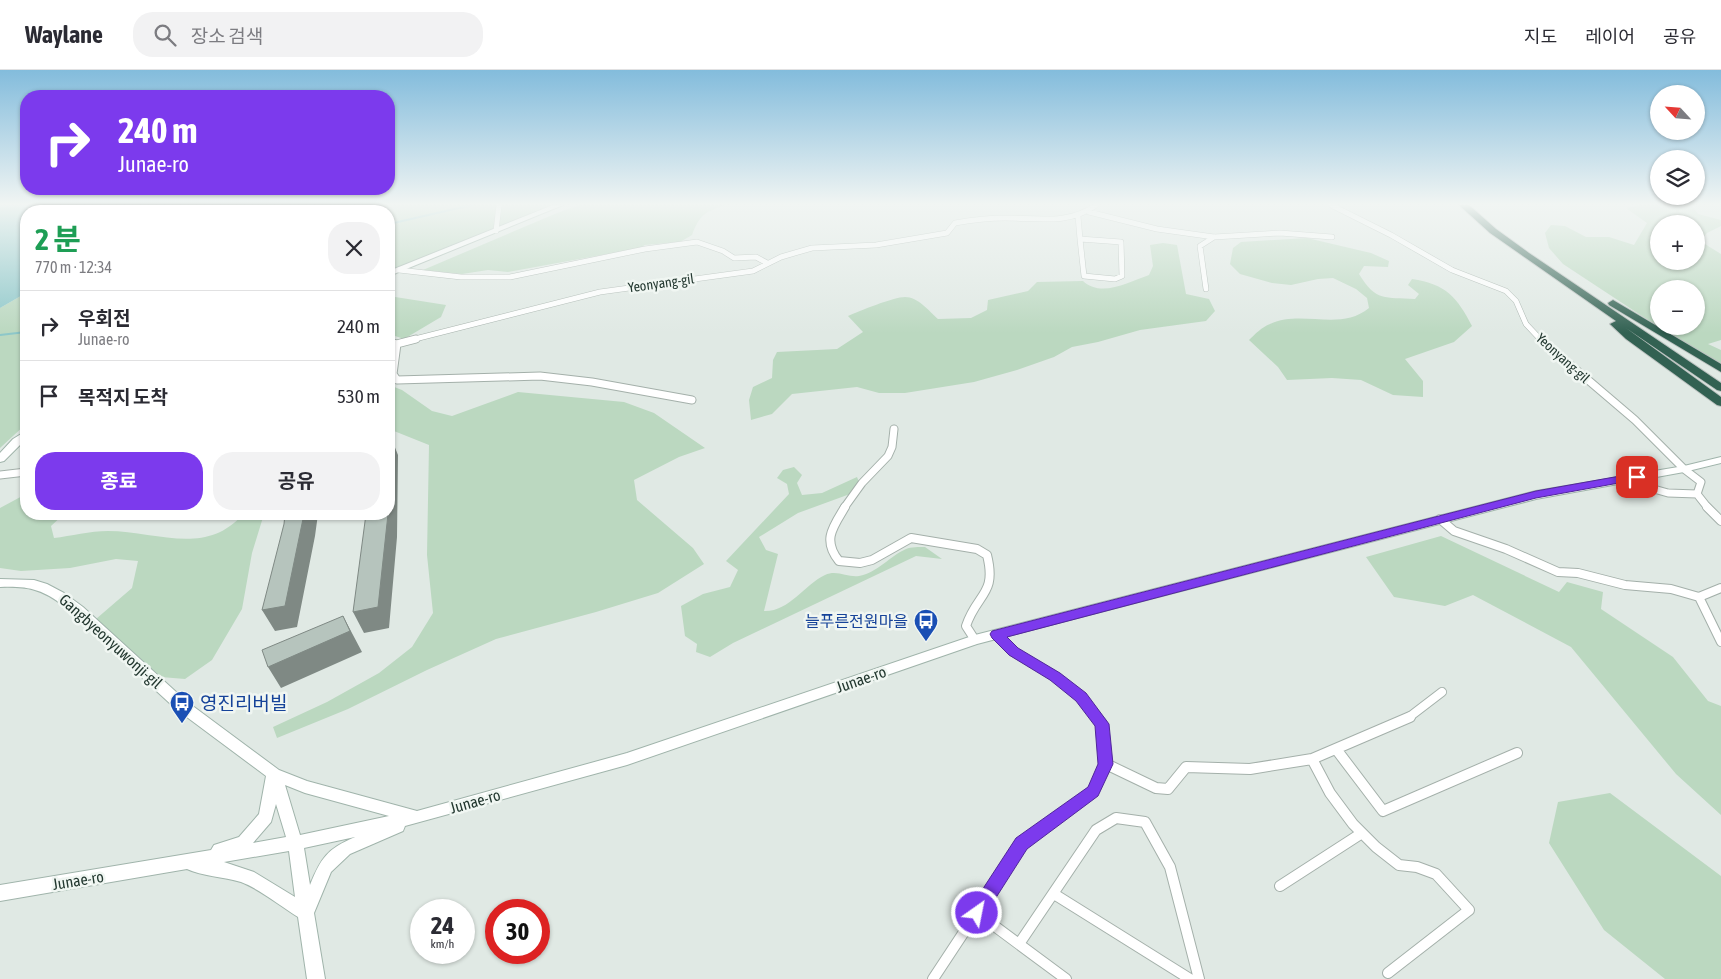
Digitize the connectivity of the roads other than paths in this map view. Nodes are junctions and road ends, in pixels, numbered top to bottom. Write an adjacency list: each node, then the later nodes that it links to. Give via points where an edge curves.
1 (455, 247): 12 (main road)
2 (657, 247): 12 (street, via 510,277 461,277)
3 (713, 247): 11 (street, via 734,258 756,257)
4 (820, 247): 11 (street, Yeonyang-gil)
5 (1081, 247): 6 (street, via 1084,276 1115,279 1122,276)
6 (1121, 247)
7 (1200, 247): 15 (street)
8 (1413, 247): 28 (street, Yeonyang-gil, via 1452,270 1506,291 1516,301 1526,324 1546,346 1635,420)
9 (1518, 247): 14 (highway)
10 (1524, 247): 14 (highway)
11 (767, 263): 16 (street, Yeonyang-gil, via 753,271 600,292)
12 (399, 270): 13 (main road)
13 (395, 272)
14 (1561, 276): 18 (highway, via 1616,304); 20 (highway); 21 (highway); 23 (highway, via 1630,337)
15 (1206, 290)
16 (397, 344): 17 (street)
17 (395, 364)
18 (1721, 369)
19 (395, 376): 22 (street, via 397,380 540,376)
20 (1721, 380)
21 (1721, 388)
22 (692, 400)
23 (1721, 402)
24 (894, 430): 39 (street, via 890,452 882,466 851,497 831,532 831,552 839,561 862,564 875,560 910,538 977,549 987,555 992,581 966,626)
25 (20, 439): 26 (main road)
26 (0, 460)
27 (1721, 460): 28 (main road, Junae-ro)
28 (1684, 469): 31 (main road, Junae-ro); 32 (street, Yeonyang-gil, via 1701,482)
29 (20, 473): 30 (street)
30 (0, 475)
31 (1622, 480): 32 (street, via 1652,491 1680,496); 33 (main road, Junae-ro, via 1536,494)
32 (1697, 494): 34 (street)
33 (1440, 519): 37 (street, via 1454,531 1558,572 1578,573 1625,585 1672,589); 38 (main road, Junae-ro)
34 (1721, 521)
35 (0, 584): 46 (main road, Gangbyeonyuwonji-gil, via 36,584 61,596 181,704)
36 (1721, 588): 37 (street)
37 (1698, 597): 40 (street)
38 (996, 634): 39 (main road, Junae-ro); 45 (street, via 1014,652 1055,676 1081,697 1102,724)
39 (975, 640): 47 (main road, Junae-ro, via 627,759)
40 (1721, 642)
41 (1442, 692): 42 (street, via 1407,719)
42 (1336, 749): 43 (street, via 1383,810); 44 (street)
43 (1517, 753)
44 (1312, 759): 45 (street, via 1250,768 1186,767 1168,789 1156,788); 48 (street, via 1330,793)
45 (1106, 764): 55 (street, via 1093,791 1022,844)
46 (274, 774): 47 (main road, Gangbyeonyuwonji-gil, via 305,787); 49 (main road); 50 (main road, via 266,817 244,842)
47 (418, 817): 49 (main road, Junae-ro); 54 (main road, via 345,849 325,867)
48 (1362, 834): 51 (street); 57 (street, via 1399,865 1436,874 1469,910)
49 (295, 842): 50 (main road, Junae-ro); 54 (main road)
50 (184, 862): 52 (main road, Junae-ro); 54 (main road, via 248,877)
51 (1280, 886)
52 (0, 893)
53 (1054, 894): 56 (street); 61 (street); 62 (street, via 1096,830 1116,818 1145,822 1170,868)
54 (306, 913): 58 (main road)
55 (977, 913): 56 (street); 59 (street)
56 (1020, 944): 60 (street)
57 (1388, 974)
58 (316, 979)
59 (933, 979)
60 (1066, 979)
61 (1190, 979)
62 (1199, 979)

